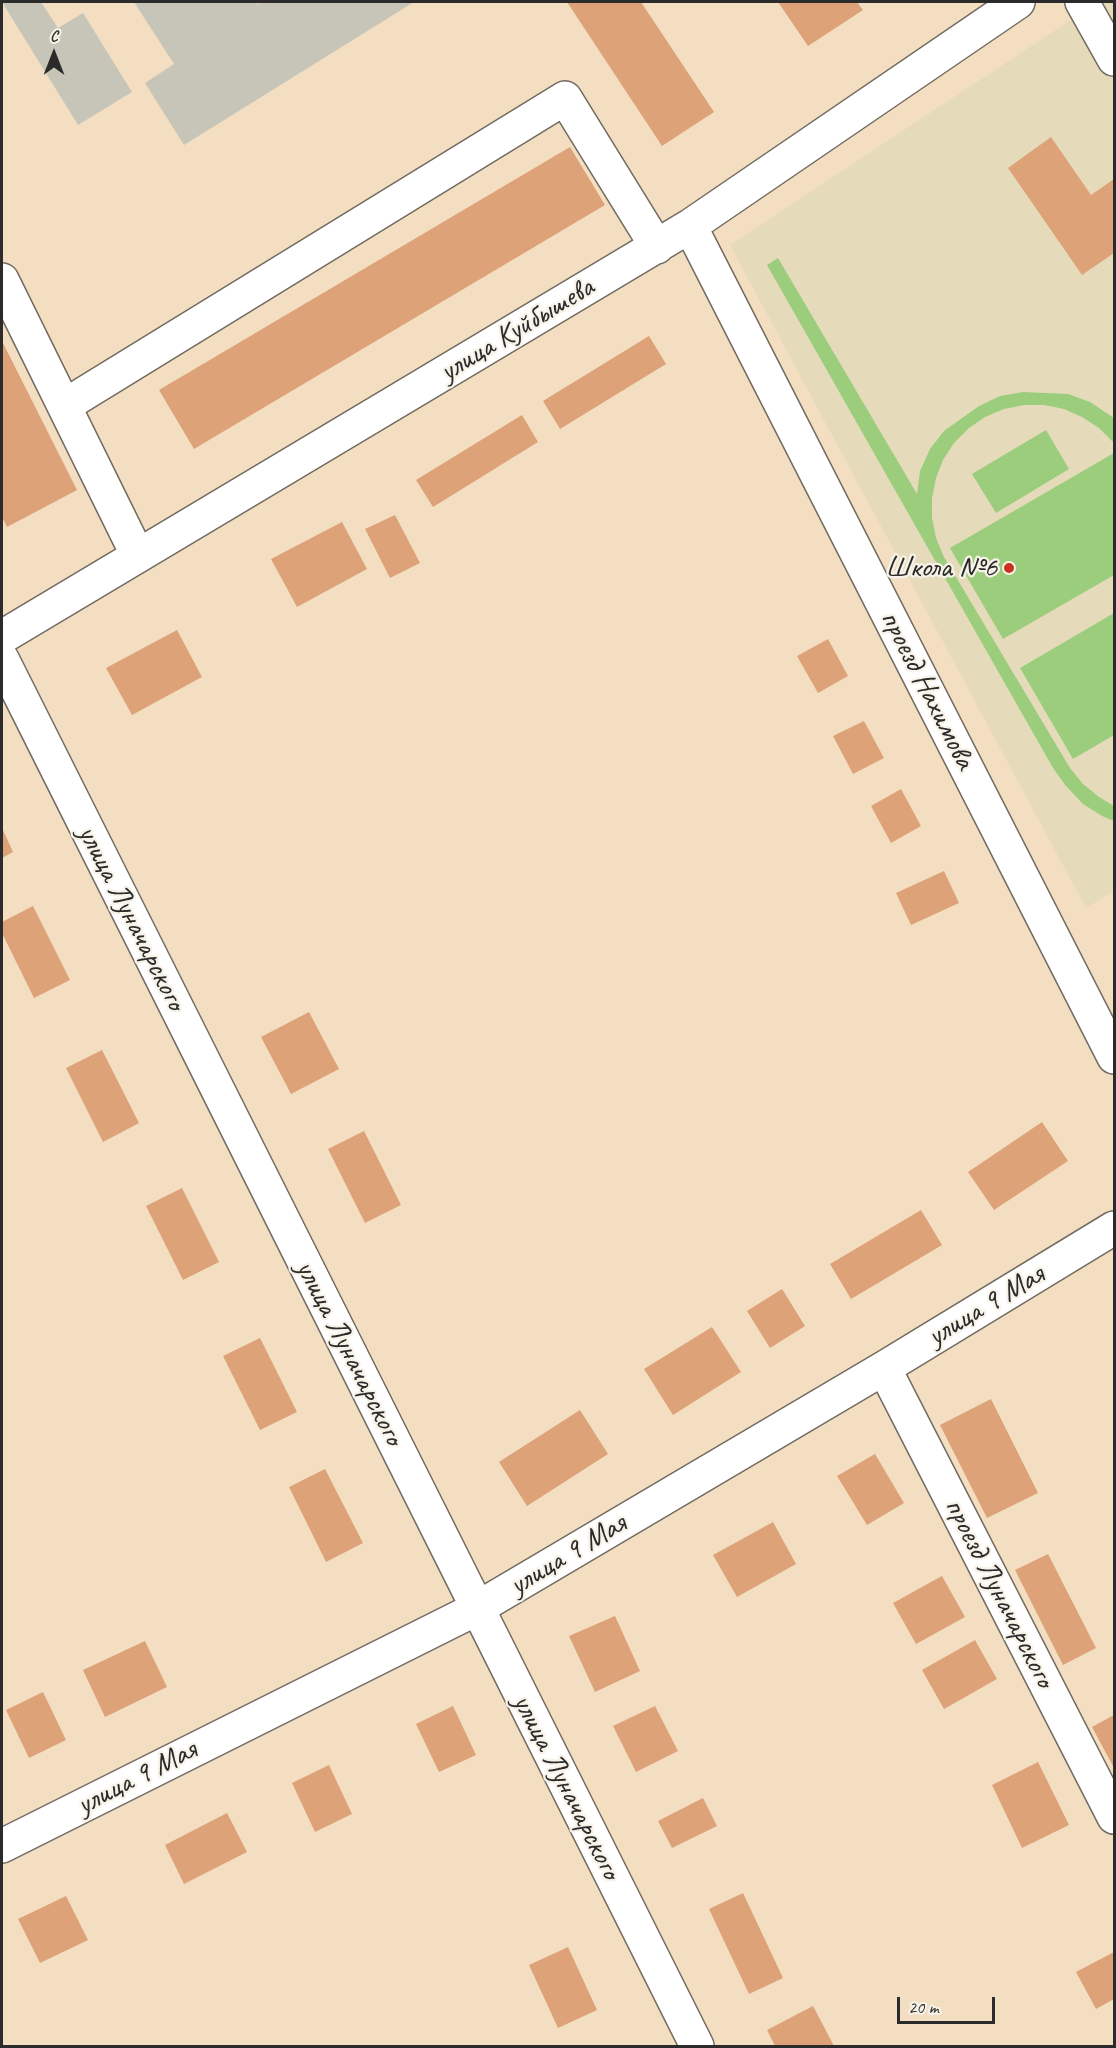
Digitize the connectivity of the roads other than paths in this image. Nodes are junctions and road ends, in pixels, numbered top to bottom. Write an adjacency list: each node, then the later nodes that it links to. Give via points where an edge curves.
1 (1018, 2): 4 (street, улица Куйбышева)
2 (1082, 2): 3 (street)
3 (1114, 59)
4 (690, 226): 5 (street, улица Куйбышева); 11 (street, проезд Нахимова)
5 (657, 247): 7 (street, via 565,98); 8 (street, улица Куйбышева)
6 (2, 280): 7 (street)
7 (64, 406): 8 (street)
8 (138, 556): 9 (street, улица Куйбышева)
9 (2, 637)
10 (2, 659): 14 (street, улица Луначарского)
11 (1114, 1057)
12 (1114, 1228): 13 (street, улица 9 Мая)
13 (884, 1368): 14 (street, улица 9 Мая); 15 (street, проезд Луначарского)
14 (476, 1609): 16 (street, улица 9 Мая); 17 (street, улица Луначарского)
15 (1114, 1817)
16 (2, 1846)
17 (697, 2046)

